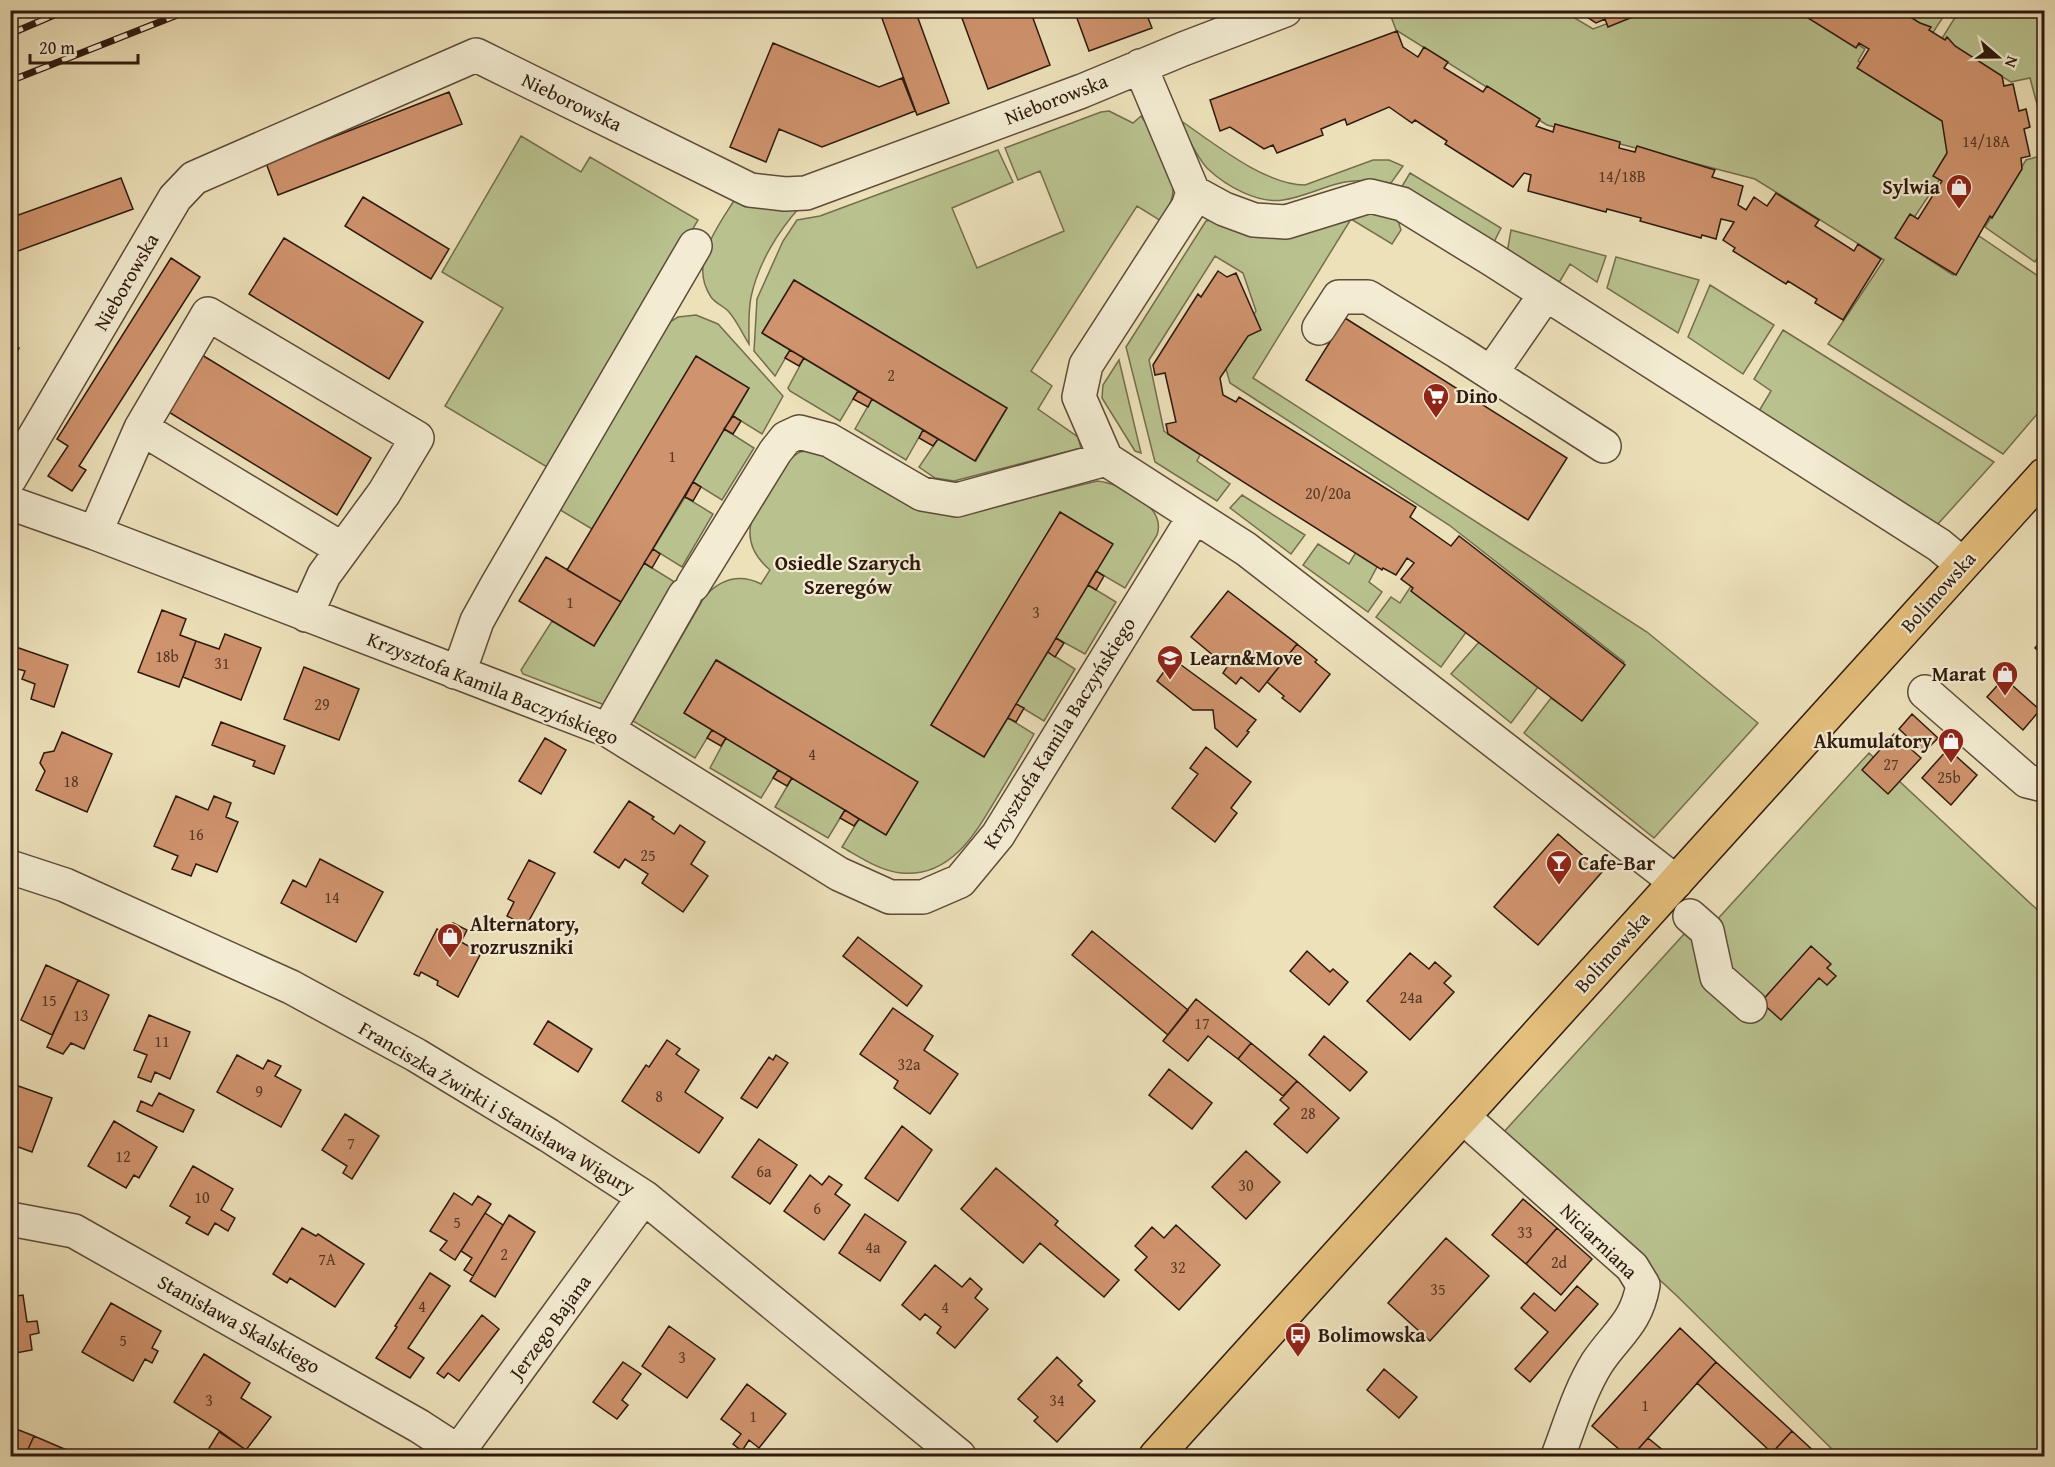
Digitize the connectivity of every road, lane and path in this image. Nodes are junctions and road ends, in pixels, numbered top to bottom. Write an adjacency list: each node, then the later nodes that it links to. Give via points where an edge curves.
1 (1285, 10): 2 (street, Nieborowska)
2 (1140, 66): 3 (street); 12 (street, Nieborowska, via 822,188 785,194 750,190 476,55 194,178 175,198)
3 (1193, 192): 5 (street, via 1254,220 1286,222 1370,196 1389,200 1402,204); 10 (street, via 1188,207 1086,365 1080,397)
4 (695, 246): 19 (street, via 497,585)
5 (1545, 295): 7 (street); 17 (street, via 1939,545)
6 (1319, 328): 7 (street, via 1339,297 1368,297)
7 (1491, 373): 9 (street)
8 (141, 428): 15 (street); 16 (street); 16 (street, via 208,314 417,438 384,493)
9 (1604, 446)
10 (1106, 459): 14 (street); 21 (street, via 957,500 922,494 829,440 799,432 786,438 689,590)
11 (2044, 475): 17 (main road, Bolimowska)
12 (10, 478)
13 (10, 503): 15 (street, Krzysztofa Kamila Baczyńskiego)
14 (1194, 517): 21 (street, Krzysztofa Kamila Baczyńskiego, via 998,835 960,881 923,897 890,897 840,874); 24 (street, via 1246,549)
15 (95, 533): 18 (street, Krzysztofa Kamila Baczyńskiego)
16 (342, 549): 18 (street, via 324,575)
17 (1962, 564): 24 (main road, Bolimowska)
18 (306, 615): 19 (street, Krzysztofa Kamila Baczyńskiego)
19 (456, 672): 21 (street, Krzysztofa Kamila Baczyńskiego)
20 (1925, 692): 22 (street, via 2027,781)
21 (608, 730)
22 (2044, 785)
23 (10, 867): 28 (street, Franciszka Żwirki i Stanisława Wigury, via 65,885 291,987 416,1055)
24 (1676, 882): 27 (main road, Bolimowska)
25 (1690, 916): 26 (street, via 1707,931 1717,977)
26 (1750, 1006)
27 (1463, 1117): 32 (main road, Bolimowska); 33 (street, Niciarniana, via 1632,1267 1643,1285 1640,1303 1628,1325 1598,1362 1580,1395)
28 (644, 1197): 30 (street, Jerzego Bajana); 31 (street, Franciszka Żwirki i Stanisława Wigury)
29 (10, 1219): 30 (street, Stanisława Skalskiego, via 74,1231 419,1426)
30 (457, 1454)
31 (959, 1456)
32 (1156, 1456)
33 (1558, 1456)

